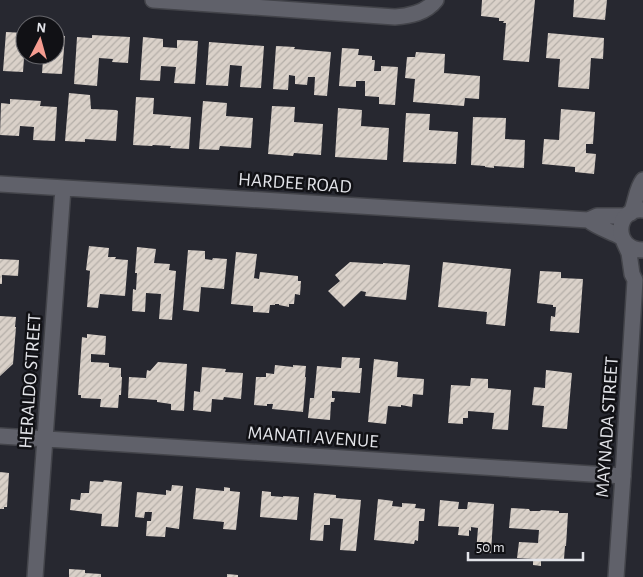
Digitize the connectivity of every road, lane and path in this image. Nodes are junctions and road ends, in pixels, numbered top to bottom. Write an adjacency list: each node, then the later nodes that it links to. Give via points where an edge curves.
1 (152, 0): 2 (street, via 395,17 426,10)
2 (435, 2)
3 (643, 180): 6 (street)
4 (0, 184): 5 (street, HARDEE ROAD)
5 (63, 188): 7 (street, HARDEE ROAD); 13 (street, HERALDO STREET)
6 (633, 213): 7 (street, HARDEE ROAD, via 597,216); 8 (street, via 621,224)
7 (588, 220): 8 (street, HARDEE ROAD)
8 (623, 239): 9 (street, HARDEE ROAD, via 634,249); 11 (street, MAYNADA STREET)
9 (643, 250)
10 (643, 266): 11 (street, MAYNADA STREET)
11 (635, 280): 14 (street, MAYNADA STREET)
12 (0, 436): 13 (street, MANATI AVENUE)
13 (45, 439): 14 (street, MANATI AVENUE); 15 (street, HERALDO STREET)
14 (623, 476): 16 (street, MAYNADA STREET)
15 (35, 577)
16 (616, 577)

